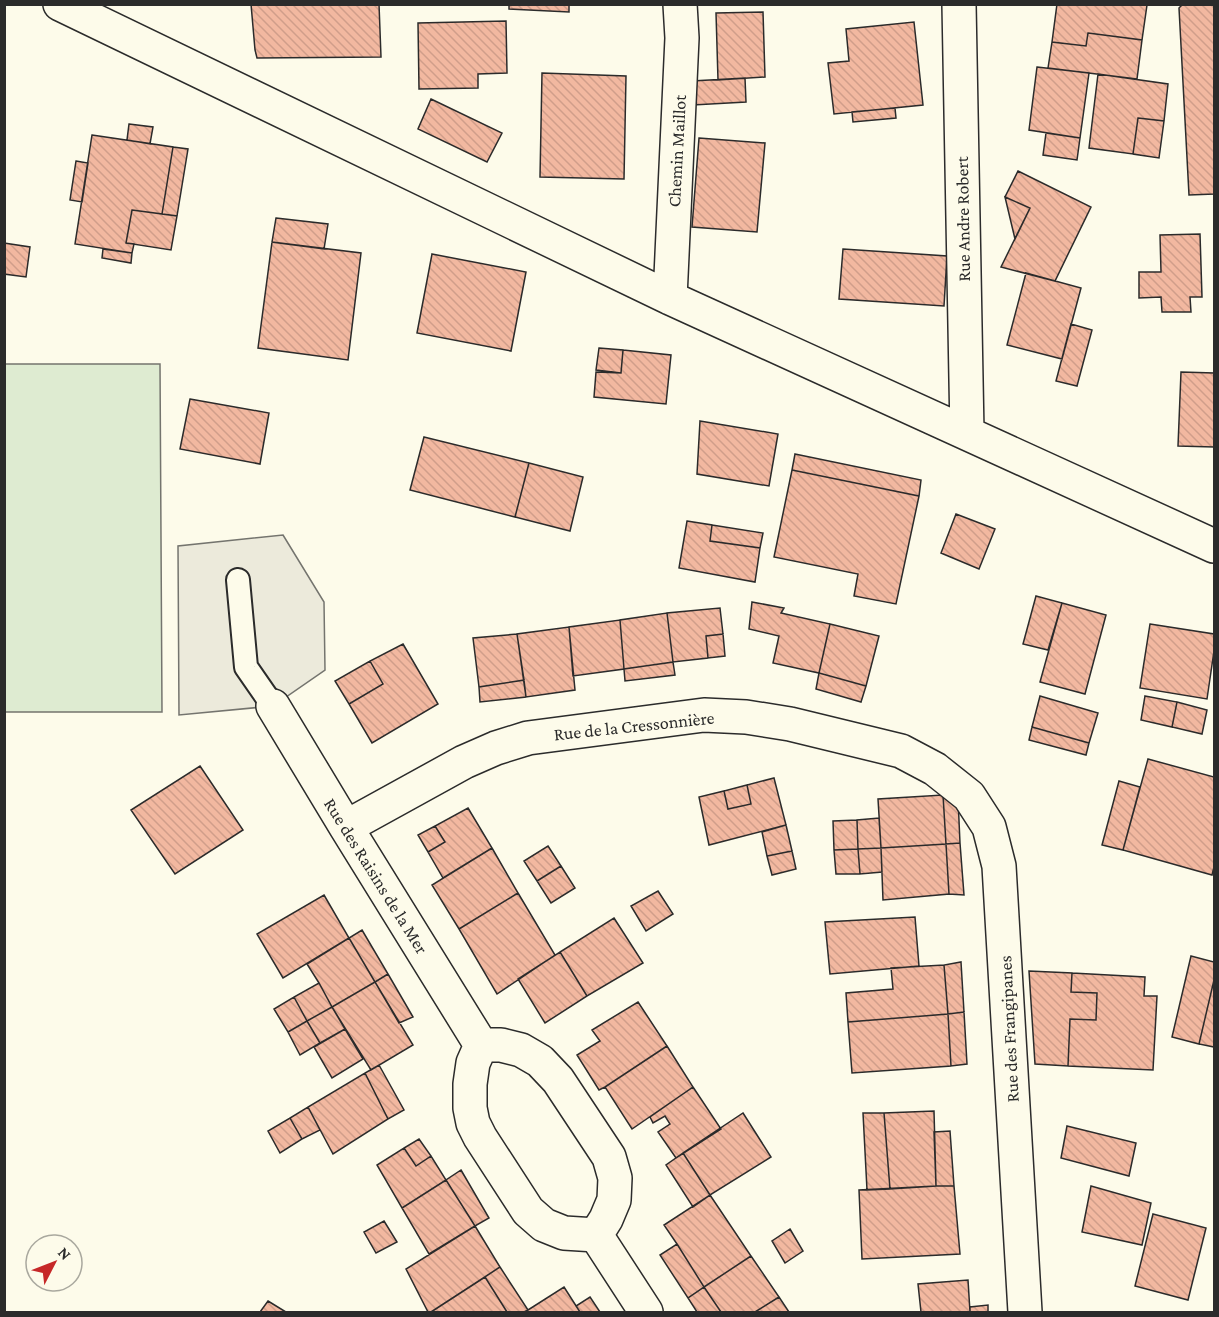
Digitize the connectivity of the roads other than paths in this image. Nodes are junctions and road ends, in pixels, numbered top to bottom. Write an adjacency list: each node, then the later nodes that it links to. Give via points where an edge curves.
1 (60, 4): 4 (street)
2 (680, 4): 4 (street, Chemin Maillot, via 682,38)
3 (959, 4): 5 (street, Rue Andre Robert)
4 (670, 298): 5 (street)
5 (967, 434): 6 (street)
6 (1215, 546)
7 (238, 580): 8 (lane, via 246,667)
8 (273, 706): 10 (street, Rue des Raisins de la Mer)
9 (935, 769): 10 (street, Rue de la Cressonnière, via 901,752 790,724 704,715 528,738 496,748); 14 (street, Rue des Frangipanes, via 969,796 988,827 999,866)
10 (346, 827): 11 (street, Rue des Raisins de la Mer)
11 (481, 1045): 12 (street, via 470,1084 470,1108 480,1137 528,1211 544,1225 564,1233); 12 (street, via 521,1050 540,1061 558,1080 609,1157 615,1178 614,1200)
12 (596, 1235): 13 (street)
13 (646, 1312)
14 (1025, 1312)

